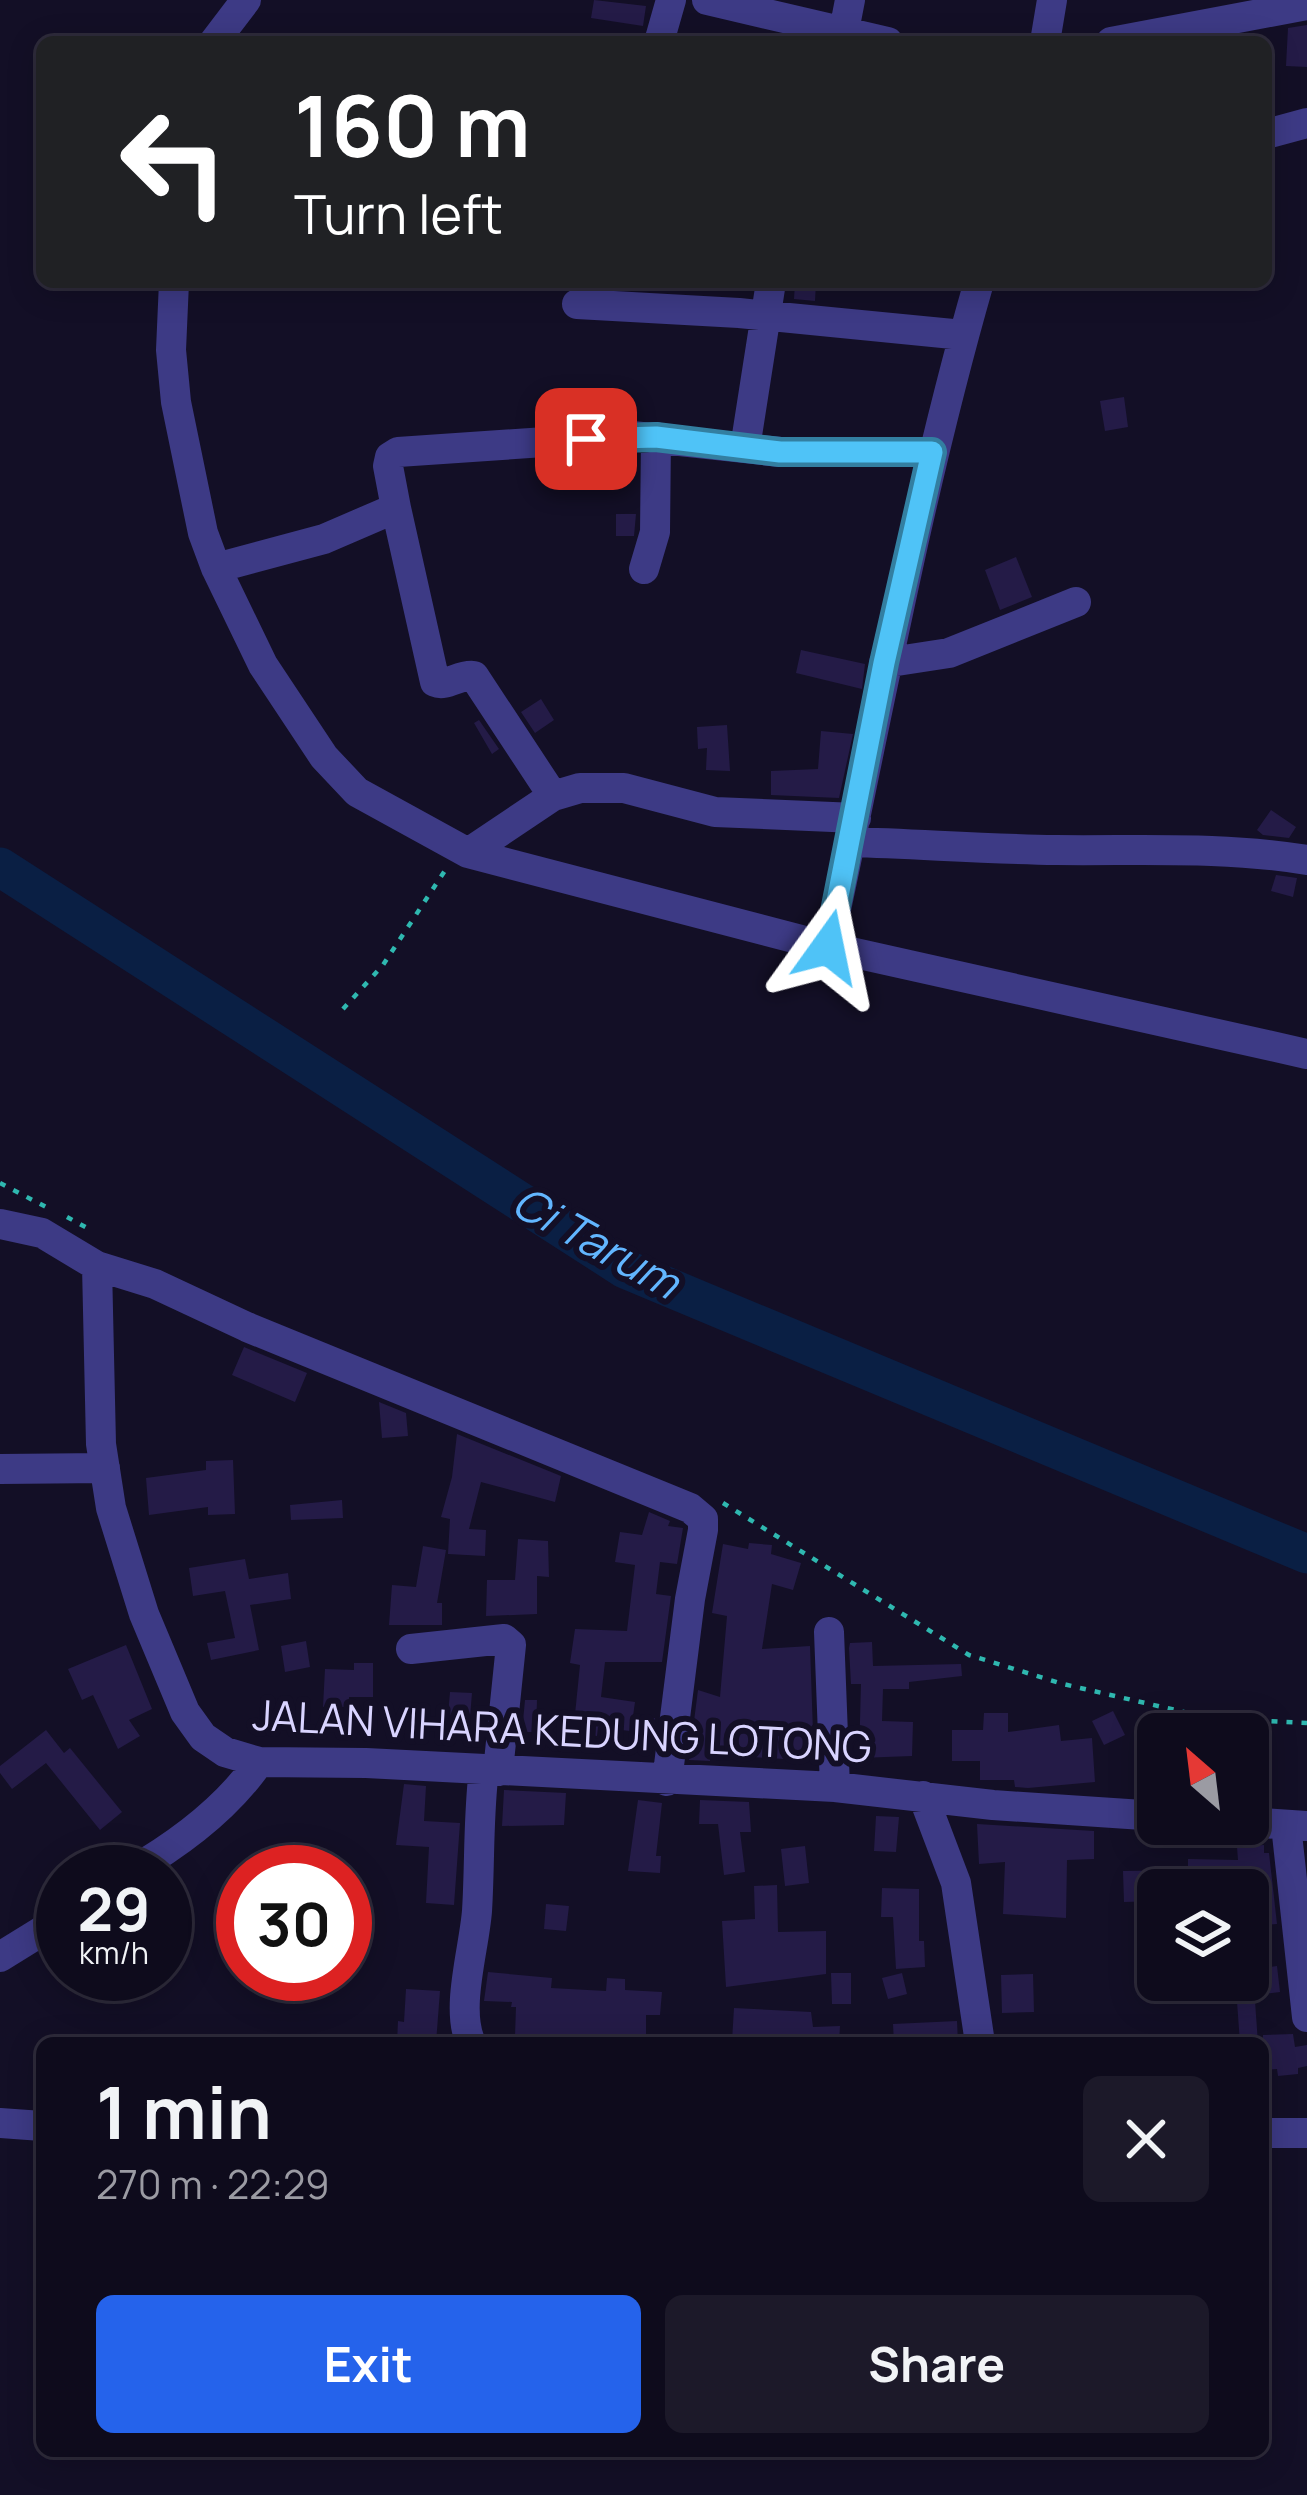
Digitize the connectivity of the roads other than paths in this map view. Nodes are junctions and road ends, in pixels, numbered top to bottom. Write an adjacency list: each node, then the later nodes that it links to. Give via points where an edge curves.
1 (245, 0): 8 (street)
2 (671, 0): 9 (street)
3 (706, 0): 7 (street)
4 (850, 0): 7 (street)
5 (1052, 0): 11 (street)
6 (1307, 5): 12 (street)
7 (844, 32): 10 (street)
8 (218, 36)
9 (661, 36)
10 (862, 36)
11 (1046, 36)
12 (1143, 36)
13 (1307, 123): 14 (street)
14 (1272, 132)
15 (174, 288): 25 (street, via 176,402)
16 (770, 288): 19 (street)
17 (977, 288): 20 (street)
18 (577, 304): 19 (street)
19 (767, 316): 20 (street); 22 (street)
20 (964, 335): 23 (street)
21 (656, 437): 22 (street); 24 (street, via 398,452 388,466); 26 (street, via 655,532)
22 (745, 448): 23 (street)
23 (932, 452): 28 (street)
24 (396, 508): 25 (street, via 325,538); 29 (street, via 435,682 474,676)
25 (216, 568): 31 (street, via 262,665 336,773)
26 (644, 568)
27 (1076, 602): 28 (street, via 950,653)
28 (884, 663): 30 (street)
29 (554, 796): 30 (street, via 624,788 715,812); 31 (street)
30 (854, 830): 32 (street, via 1057,850 1183,849); 33 (street)
31 (464, 851): 33 (street)
32 (1307, 860)
33 (828, 947): 34 (street)
34 (1307, 1054)
35 (1, 1226): 36 (street, via 42,1233)
36 (97, 1267): 37 (street, JALAN VIHARA KEDUNG LOTONG); 43 (street, via 155,1284 703,1519)
37 (105, 1468): 38 (street); 41 (street, JALAN VIHARA KEDUNG LOTONG, via 126,1562 185,1712 225,1752)
38 (0, 1469)
39 (829, 1632): 44 (street)
40 (411, 1649): 42 (street, via 504,1639 511,1645)
41 (259, 1762): 42 (street, JALAN VIHARA KEDUNG LOTONG); 48 (street, via 237,1794)
42 (491, 1770): 43 (street, JALAN VIHARA KEDUNG LOTONG); 52 (street, via 477,1826)
43 (667, 1781): 44 (street, JALAN VIHARA KEDUNG LOTONG)
44 (835, 1787): 45 (street, JALAN VIHARA KEDUNG LOTONG)
45 (922, 1796): 46 (street, JALAN VIHARA KEDUNG LOTONG); 53 (street, via 956,1883)
46 (1137, 1814)
47 (1296, 1825): 51 (street)
48 (172, 1845)
49 (36, 1935): 50 (street)
50 (0, 1958)
51 (1307, 2017)
52 (468, 2037)
53 (979, 2037)
54 (0, 2123): 55 (street)
55 (36, 2126)
56 (1269, 2133): 57 (street)
57 (1307, 2133)

